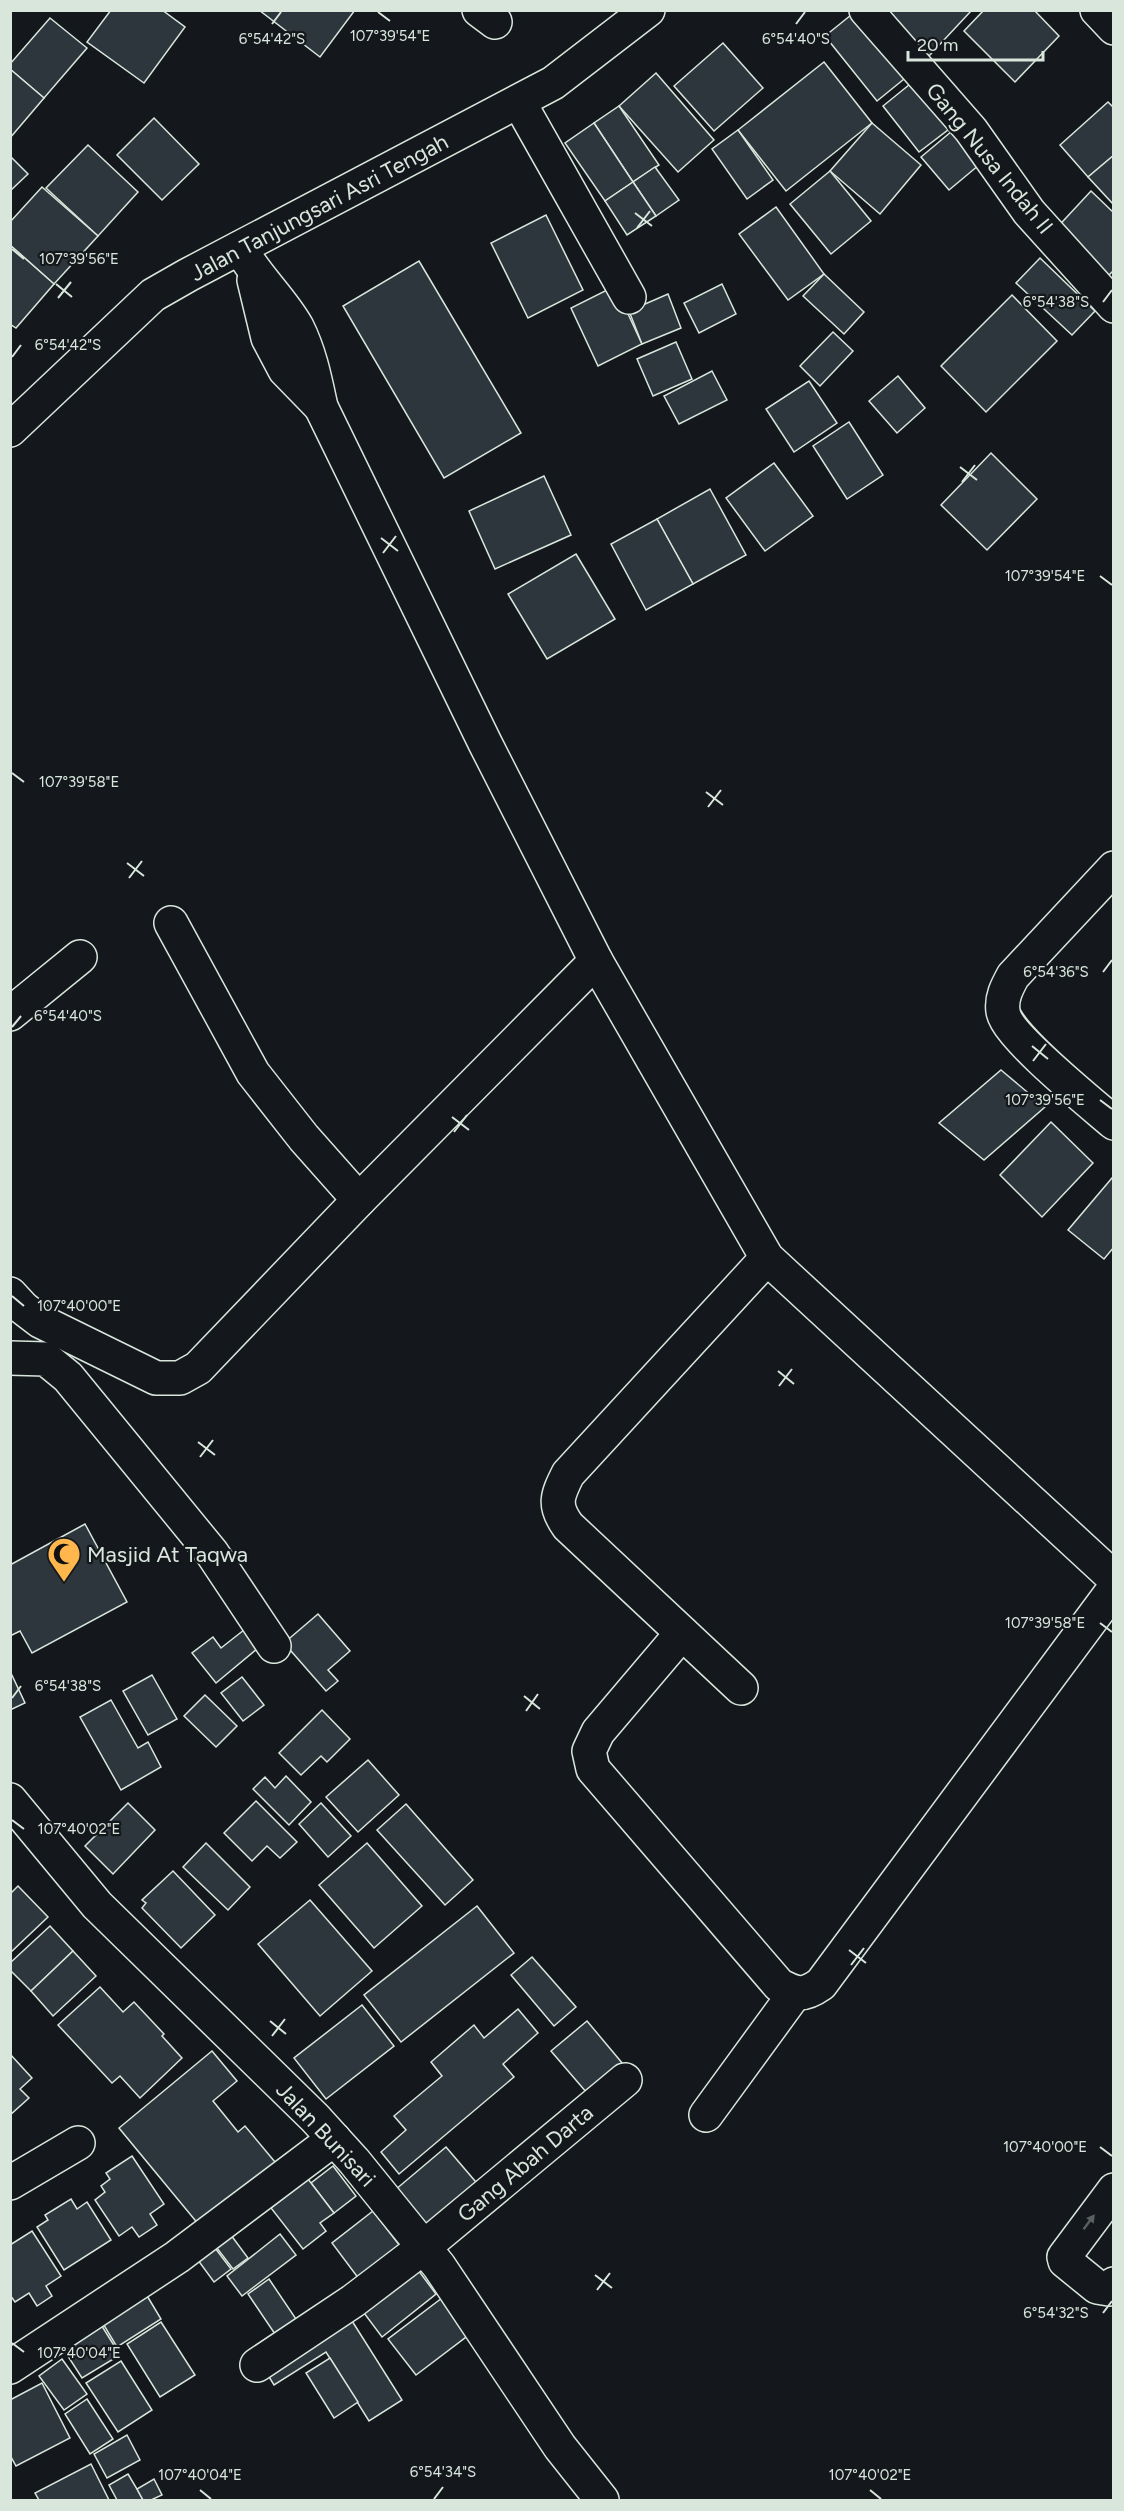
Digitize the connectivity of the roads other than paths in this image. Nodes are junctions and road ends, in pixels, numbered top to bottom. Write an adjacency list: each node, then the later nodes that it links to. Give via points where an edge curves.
1 (648, 10): 5 (street, Jalan Tanjungsari Asri Tengah, via 553,83)
2 (866, 10): 7 (street, Gang Nusa Indah II, via 970,130 1029,212)
3 (1097, 10): 4 (street)
4 (1113, 28)
5 (519, 102): 6 (street, Jalan Tanjungsari Asri Tengah); 8 (street)
6 (245, 258): 9 (street, Jalan Tanjungsari Asri Tengah, via 153,295); 13 (street, via 296,326 310,356 321,407)
7 (1109, 291)
8 (629, 297)
9 (10, 430)
10 (1113, 868): 15 (street, via 1013,976 1004,994 1002,1012 1025,1043)
11 (171, 923): 16 (street, via 253,1073)
12 (80, 957): 14 (street)
13 (596, 961): 16 (street); 17 (street)
14 (10, 1014)
15 (1113, 1123)
16 (359, 1200): 18 (street, via 198,1368 180,1378 156,1378 40,1321)
17 (767, 1258): 20 (street); 22 (street, via 568,1474 558,1496 561,1517 568,1526)
18 (10, 1294)
19 (10, 1358): 23 (street, via 46,1359 68,1377 212,1553)
20 (1113, 1578)
21 (1113, 1588): 26 (street, via 821,1984 809,1992)
22 (682, 1633): 24 (street); 26 (street, via 598,1732 589,1751 593,1769 779,1985)
23 (273, 1646)
24 (741, 1688)
25 (10, 1800): 29 (street, Jalan Bunisari, via 98,1905)
26 (795, 1993): 28 (street)
27 (625, 2080): 33 (street, Gang Abah Darta)
28 (706, 2115)
29 (334, 2139): 33 (street, Jalan Bunisari); 36 (street, via 177,2257)
30 (78, 2143): 31 (street)
31 (10, 2183)
32 (1113, 2190): 34 (street, one-way to 32, via 1109,2289 1097,2287 1064,2257)
33 (424, 2247): 35 (street, Gang Abah Darta); 37 (street, Jalan Bunisari, via 561,2447)
34 (1113, 2284)
35 (257, 2366)
36 (10, 2367)
37 (602, 2500)

